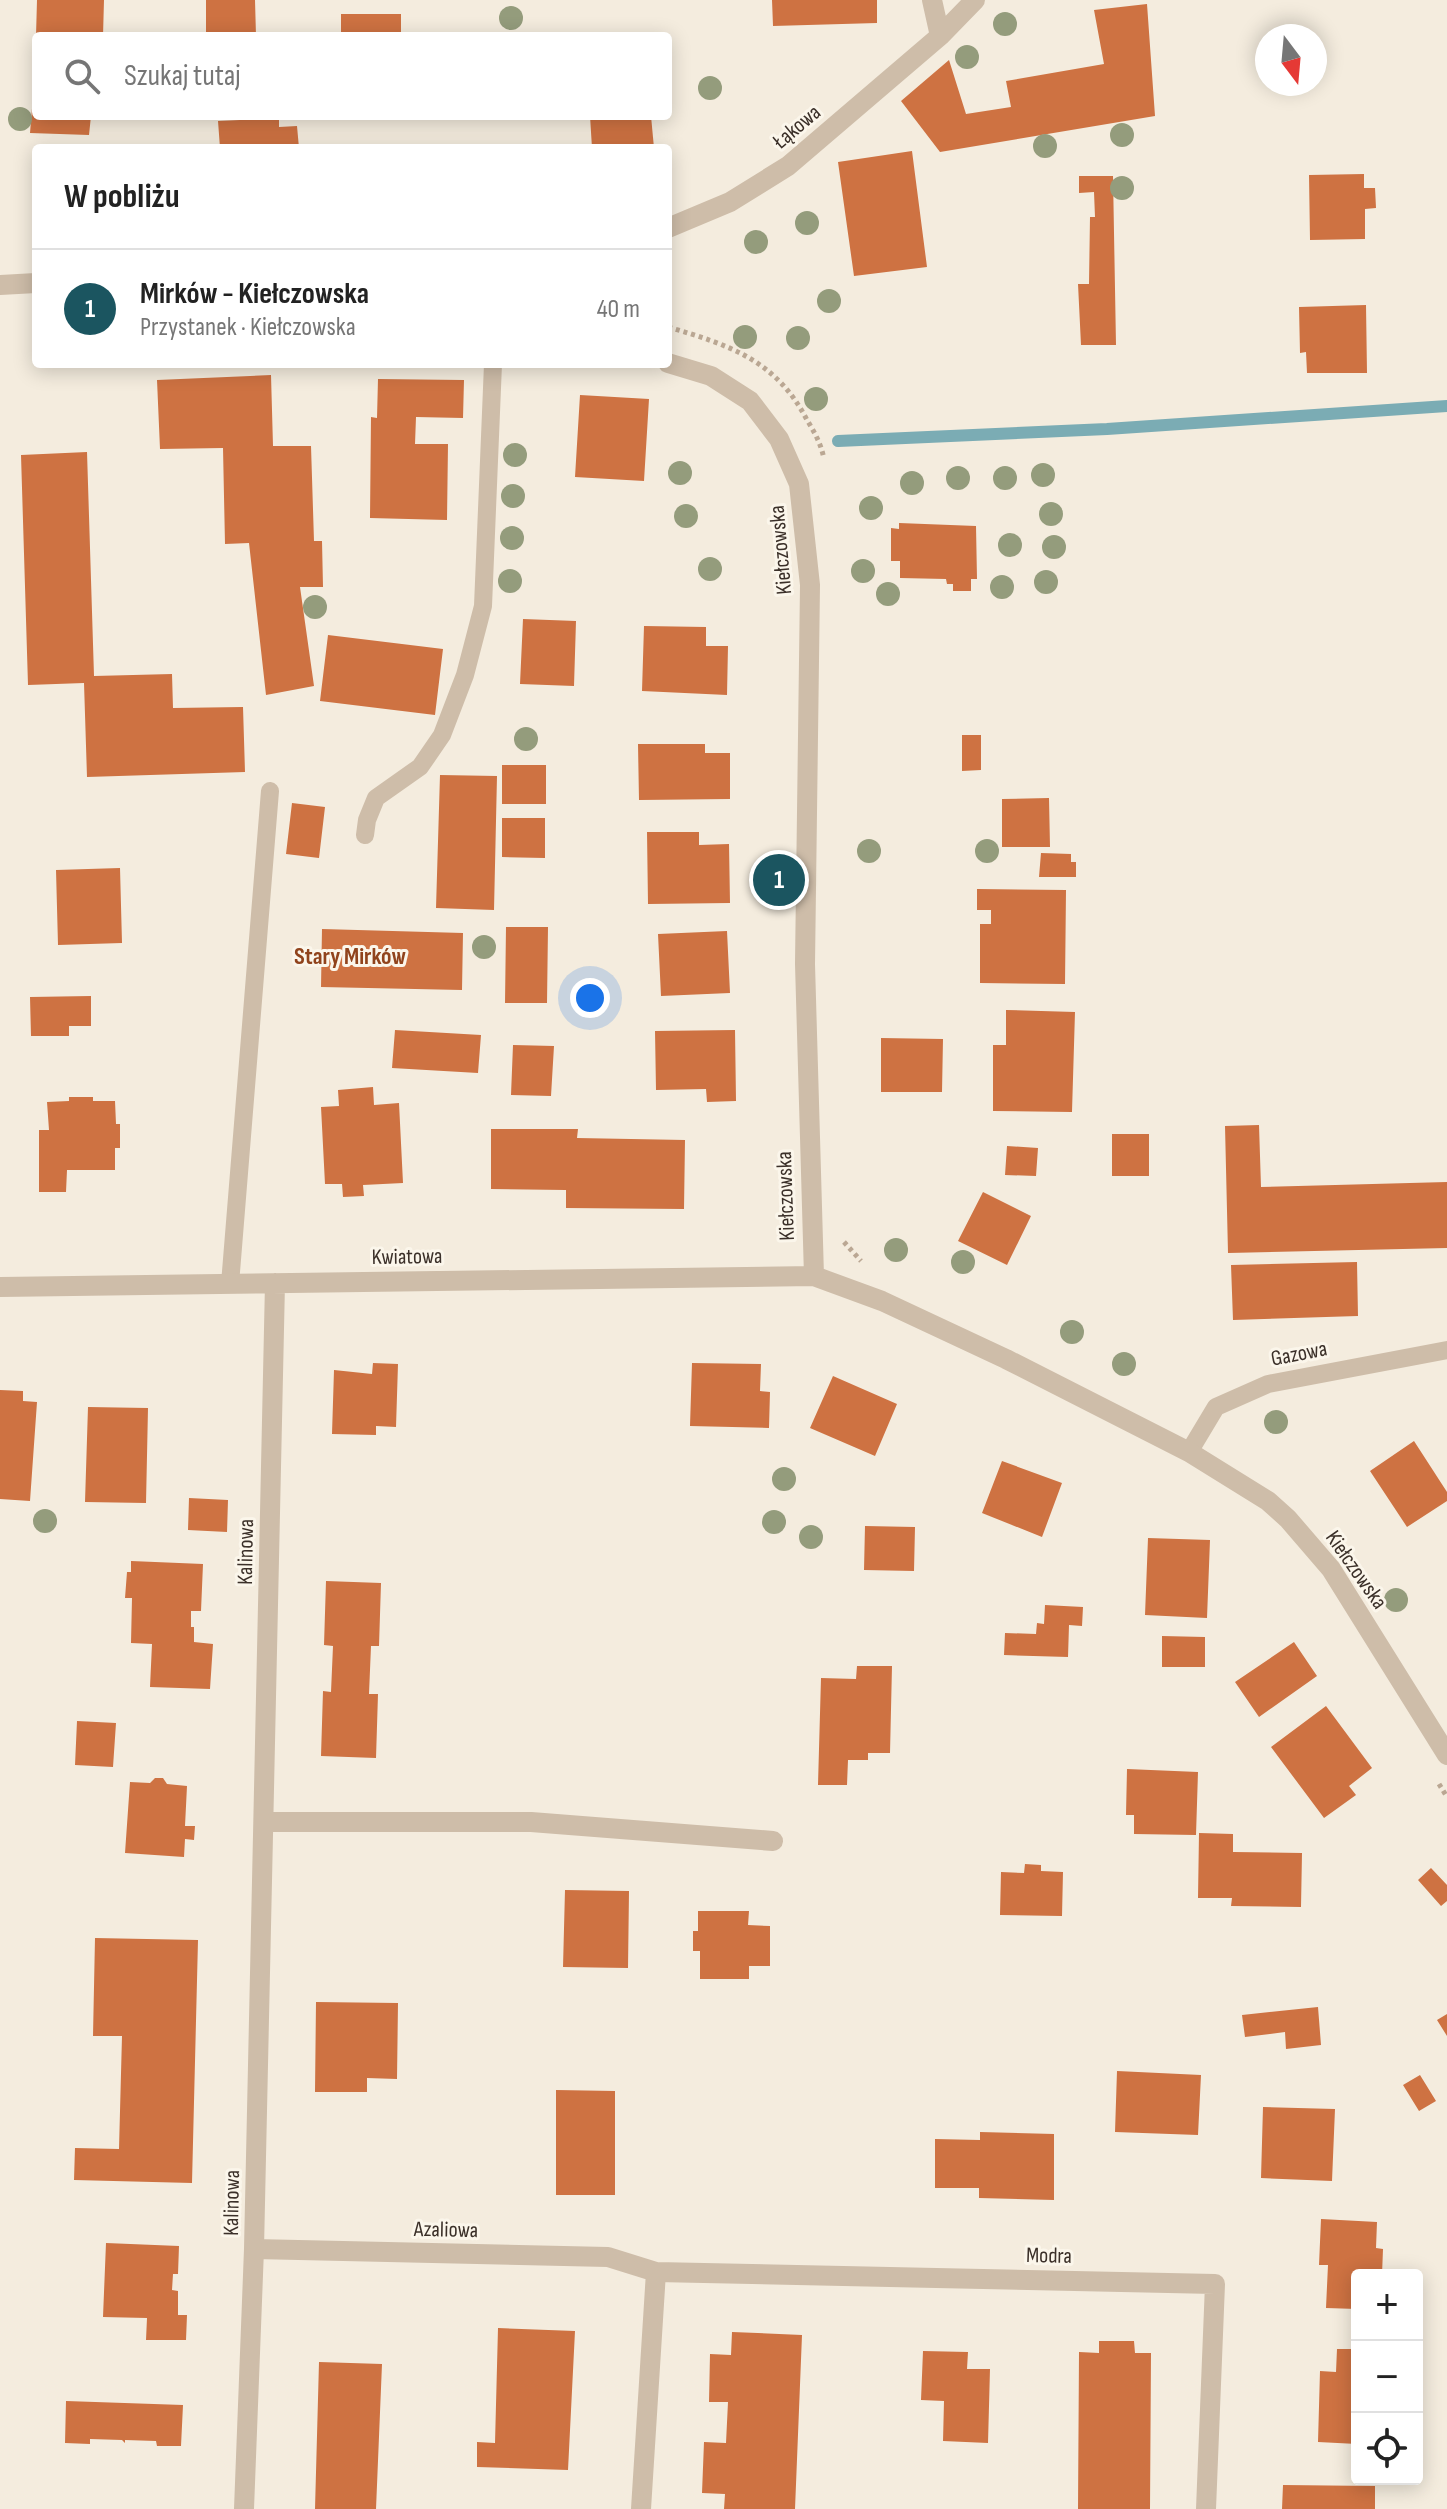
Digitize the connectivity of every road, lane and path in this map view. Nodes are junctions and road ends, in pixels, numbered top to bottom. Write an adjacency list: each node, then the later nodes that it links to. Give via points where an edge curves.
1 (932, 0): 3 (street)
2 (975, 0): 3 (street, Łąkowa)
3 (940, 36): 4 (street, Łąkowa, via 788,166 730,202)
4 (672, 226)
5 (32, 283): 6 (street)
6 (0, 285)
7 (672, 364): 11 (street, Kiełczowska, via 711,376 750,401 779,439 799,484 810,585 805,964)
8 (493, 368): 10 (lane, via 483,606 465,675 442,735 420,767 376,798)
9 (270, 791): 13 (lane)
10 (365, 835)
11 (814, 1276): 12 (street, Kwiatowa); 16 (street, Kiełczowska, via 910,1313)
12 (275, 1283): 13 (street, Kwiatowa); 20 (street, Kalinowa)
13 (230, 1284): 14 (street, Kwiatowa)
14 (0, 1287)
15 (1447, 1350): 16 (lane, Gazowa, via 1268,1384 1216,1407)
16 (1189, 1452): 17 (street, Kiełczowska, via 1288,1519 1322,1559)
17 (1447, 1755)
18 (1431, 1771): 19 (path)
19 (1447, 1797)
20 (264, 1822): 21 (street, via 531,1822); 22 (street, Kalinowa)
21 (773, 1841)
22 (254, 2249): 23 (street, Azaliowa, via 608,2257); 24 (street)
23 (656, 2272): 25 (street); 26 (street, Modra, via 1215,2284)
24 (244, 2509)
25 (641, 2509)
26 (1206, 2509)

